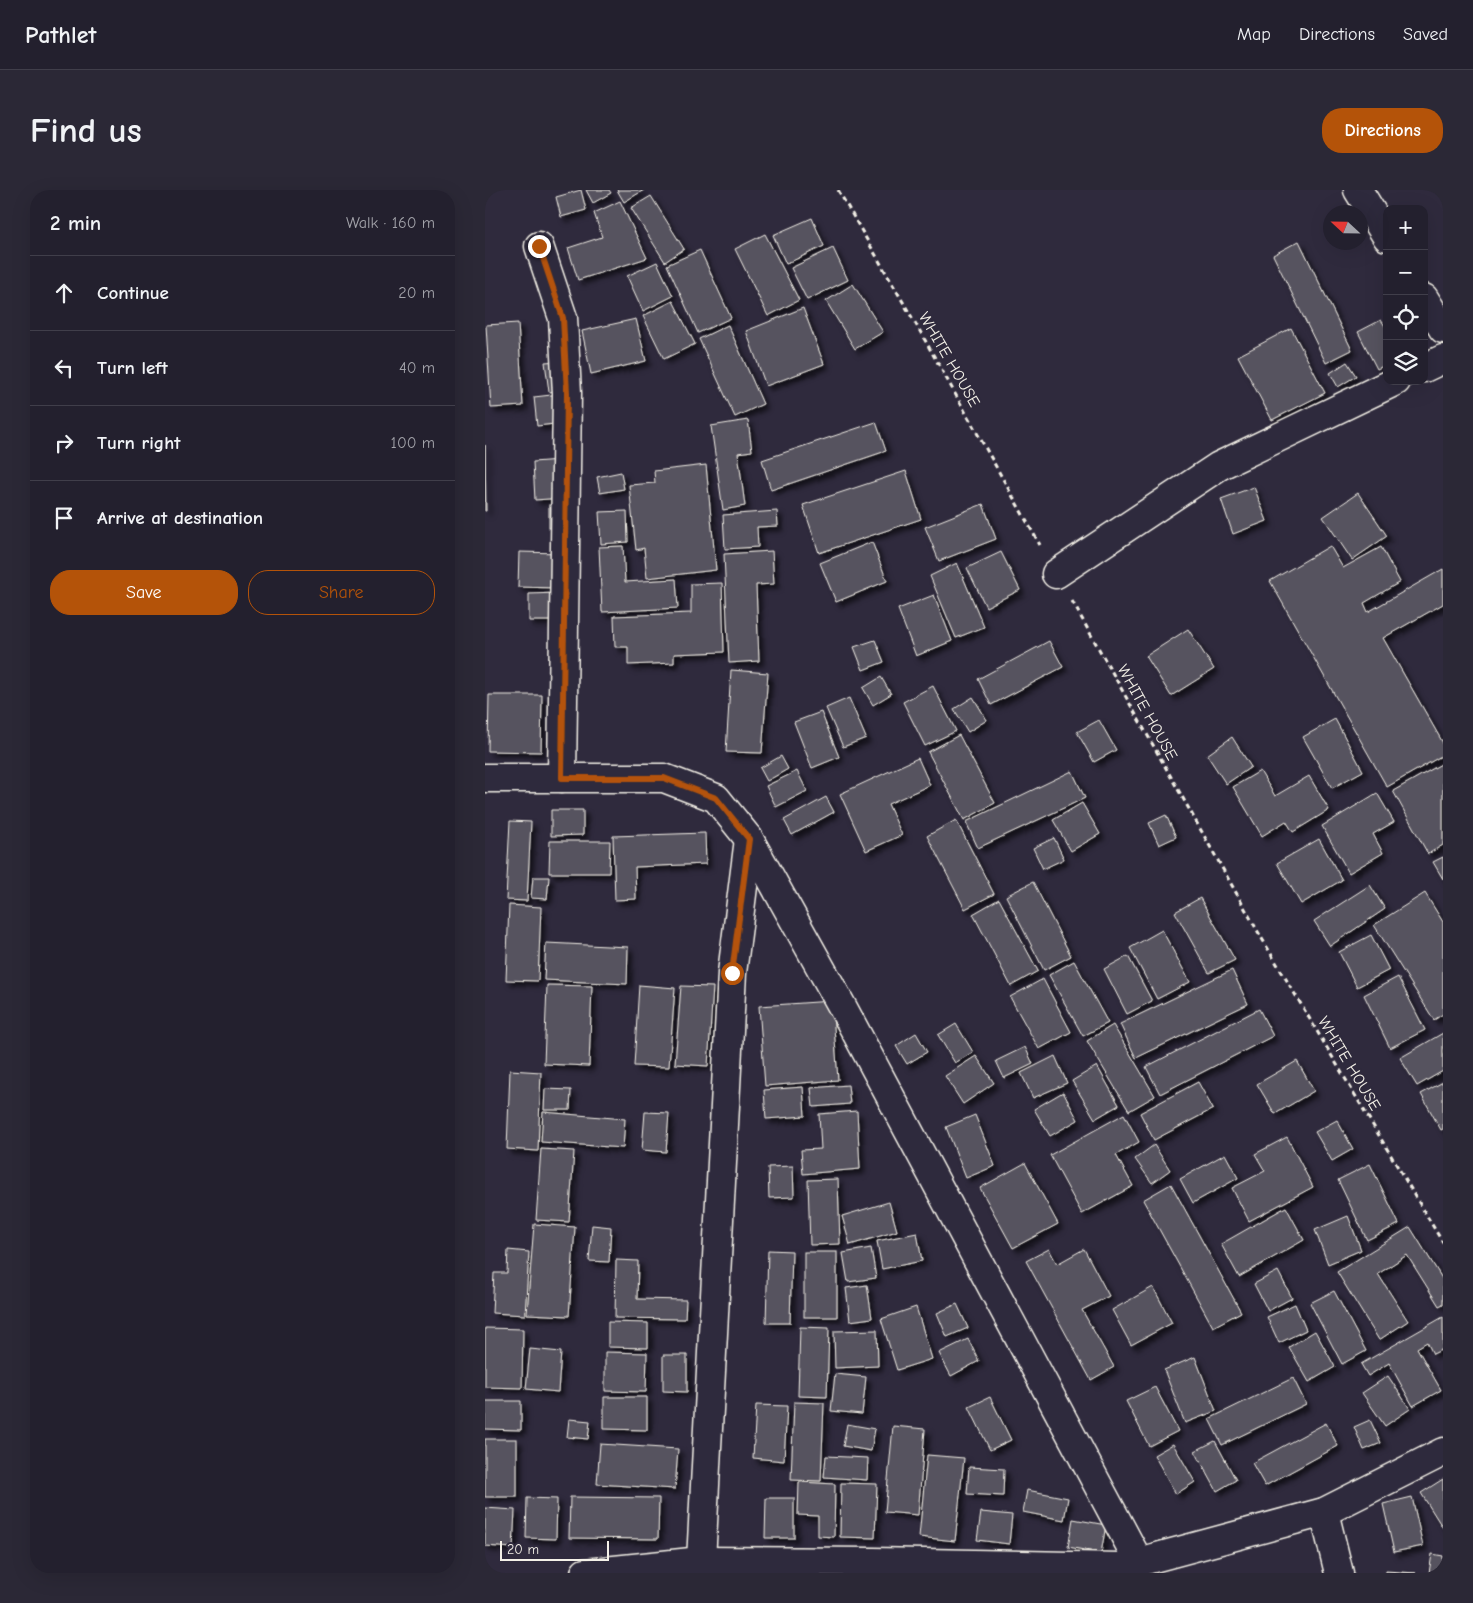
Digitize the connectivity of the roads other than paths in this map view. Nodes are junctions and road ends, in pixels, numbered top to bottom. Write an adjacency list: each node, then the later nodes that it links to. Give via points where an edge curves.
1 (1358, 190): 2 (street)
2 (1383, 231)
3 (539, 246): 11 (street, via 563,318 567,393)
4 (1428, 305): 5 (street)
5 (1443, 329)
6 (1443, 359): 7 (street)
7 (1428, 366)
8 (1388, 385): 9 (street, via 1219,466)
9 (1056, 574)
10 (485, 778): 11 (street)
11 (562, 778): 12 (street, via 664,778 716,798)
12 (749, 839): 15 (street, via 732,973); 16 (street)
13 (1443, 1452): 14 (street)
14 (1324, 1512): 16 (street); 18 (street)
15 (701, 1561): 16 (street, via 1120,1567); 17 (street)
16 (1139, 1562)
17 (585, 1573)
18 (1339, 1573)

